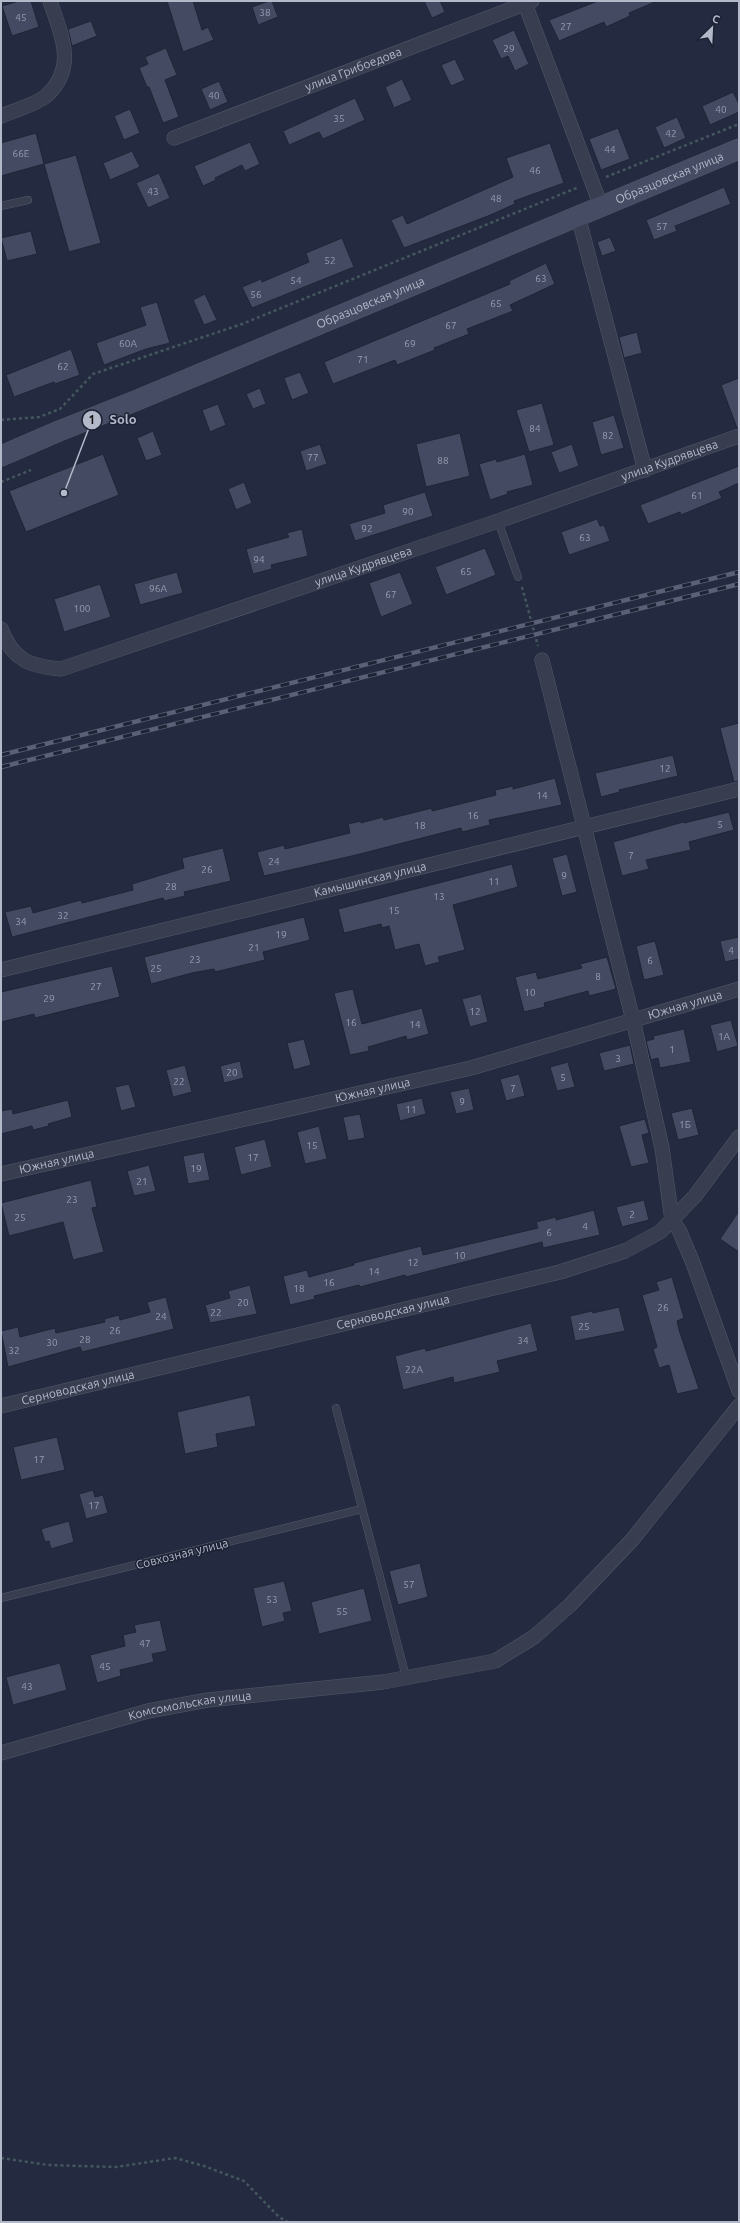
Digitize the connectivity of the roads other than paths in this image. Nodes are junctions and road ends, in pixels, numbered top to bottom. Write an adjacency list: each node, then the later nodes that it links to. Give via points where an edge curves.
1 (50, 1): 3 (street, via 65,49 66,59 58,80 46,96)
2 (527, 2): 4 (street, улица Грибоедова); 8 (street)
3 (1, 116)
4 (174, 138)
5 (739, 149): 8 (main road, Образцовская улица)
6 (28, 200): 7 (lane)
7 (1, 206)
8 (601, 206): 9 (main road, Образцовская улица)
9 (578, 216): 11 (main road, Образцовская улица); 12 (street)
10 (739, 436): 12 (street, улица Кудрявцева)
11 (1, 456)
12 (645, 470): 13 (street, улица Кудрявцева)
13 (498, 521): 14 (lane); 15 (street, улица Кудрявцева, via 61,669 28,664 4,638)
14 (518, 577)
15 (1, 629)
16 (542, 660): 18 (street)
17 (739, 789): 18 (street, Камышинская улица)
18 (584, 827): 19 (street, Камышинская улица); 21 (street)
19 (1, 970)
20 (739, 989): 21 (street, Южная улица)
21 (633, 1020): 23 (street, Южная улица, via 471,1068); 24 (street, via 662,1148)
22 (739, 1137): 24 (street, Серноводская улица, via 695,1196)
23 (1, 1174)
24 (672, 1220): 25 (street, via 693,1263); 26 (street, Серноводская улица, via 660,1232 625,1251 560,1272)
25 (739, 1390)
26 (1, 1406)
27 (739, 1406): 31 (street, Комсомольская улица, via 632,1540 570,1605 534,1637 494,1661)
28 (336, 1408): 29 (lane)
29 (362, 1509): 30 (lane, Совхозная улица); 31 (lane)
30 (1, 1598)
31 (406, 1677): 32 (street, Комсомольская улица, via 383,1682 208,1700 148,1711)
32 (1, 1753)

